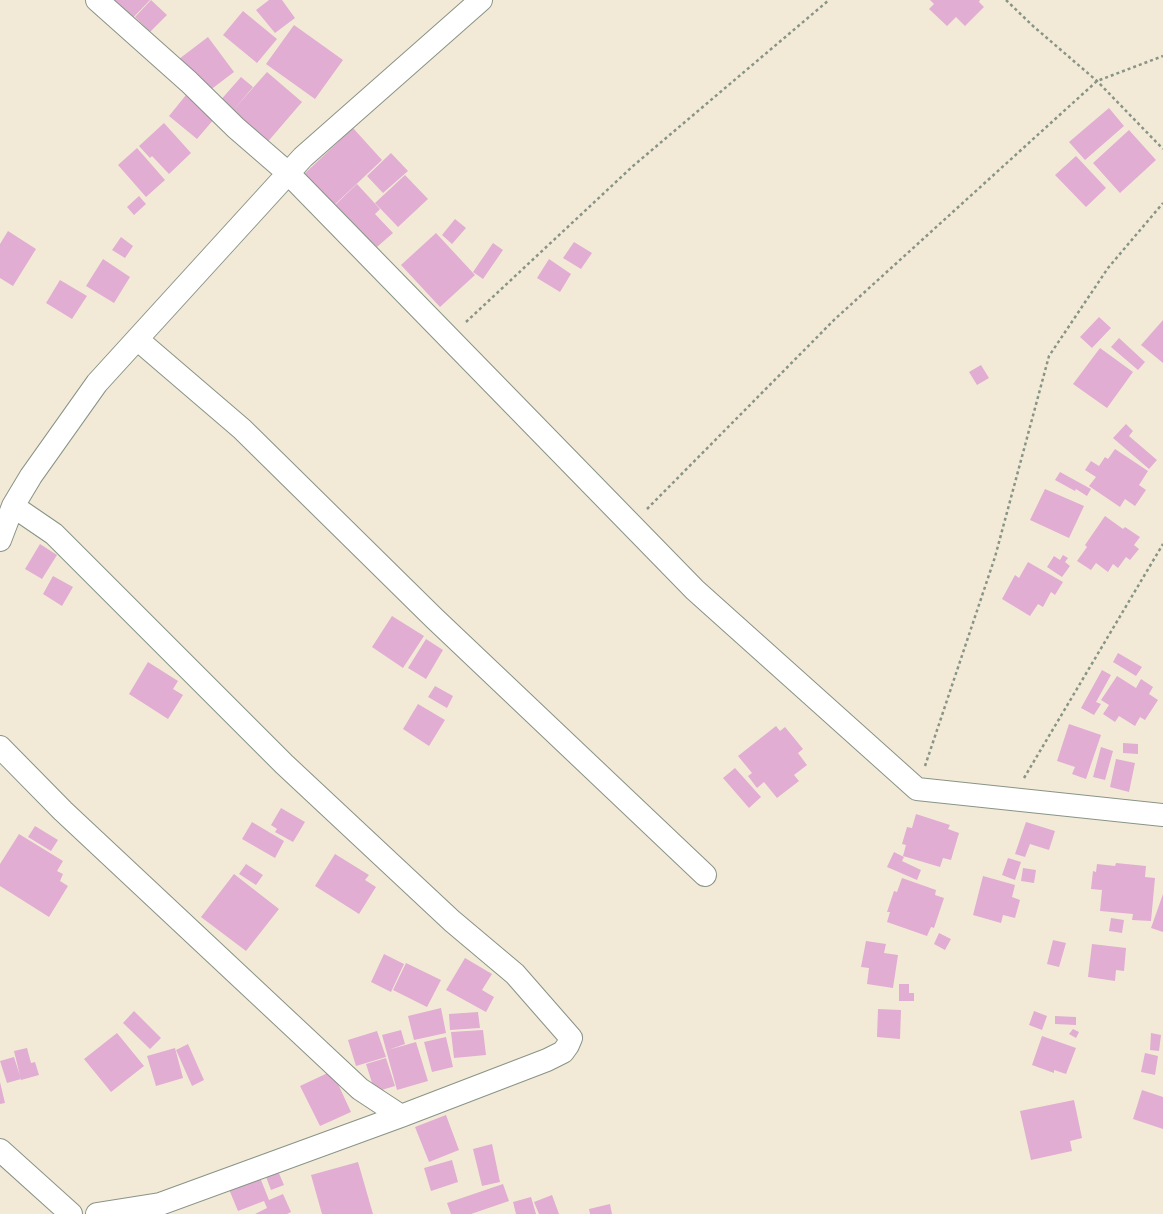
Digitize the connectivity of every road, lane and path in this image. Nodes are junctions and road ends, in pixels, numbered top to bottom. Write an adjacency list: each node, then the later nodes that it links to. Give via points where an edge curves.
1 (97, 0): 8 (street)
2 (481, 0): 8 (street)
3 (829, 0): 11 (path, via 633,166)
4 (1006, 0): 6 (path, via 1032,26)
5 (1163, 56): 6 (path)
6 (1097, 81): 7 (path); 13 (path, via 835,319)
7 (1163, 149)
8 (288, 173): 10 (street); 11 (street)
9 (1163, 203): 17 (path, via 1108,268 1049,356 995,557)
10 (137, 339): 12 (street, via 97,383 31,476); 20 (street, via 242,429 440,624)
11 (448, 339): 13 (street)
12 (13, 506): 14 (street); 21 (street, via 54,534 284,764 452,921 515,974 571,1038 563,1052 547,1060)
13 (631, 525): 17 (street, via 695,590)
14 (0, 540)
15 (1163, 544): 18 (path)
16 (0, 747): 21 (street, via 63,811 360,1089)
17 (918, 789): 18 (street)
18 (1011, 799): 19 (street)
19 (1163, 816)
20 (705, 875)
21 (401, 1116): 24 (street, via 160,1204)
22 (0, 1150): 23 (street)
23 (71, 1214)
24 (98, 1214)

